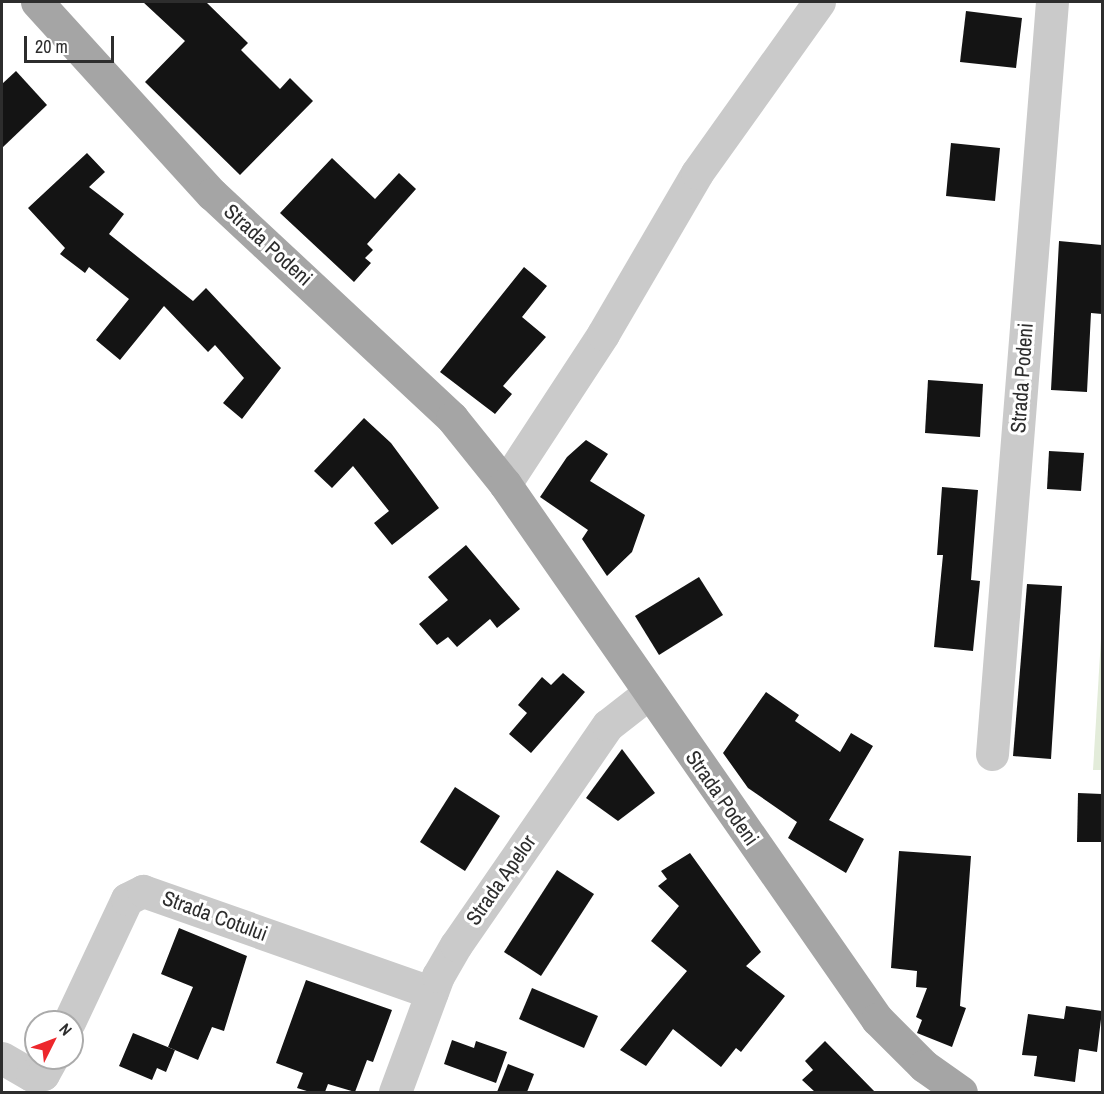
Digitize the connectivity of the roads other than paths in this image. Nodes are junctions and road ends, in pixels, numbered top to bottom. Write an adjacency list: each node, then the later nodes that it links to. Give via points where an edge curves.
1 (37, 2): 4 (main road, Strada Podeni, via 212,194 393,359 452,418)
2 (819, 2): 4 (street, via 697,173 603,334)
3 (1052, 2): 6 (street, Strada Podeni)
4 (505, 484): 5 (main road, Strada Podeni)
5 (649, 693): 7 (street, Strada Apelor, via 608,725 456,945); 12 (main road, Strada Podeni, via 877,1019 924,1066)
6 (992, 754)
7 (432, 993): 8 (street, Strada Cotului, via 142,891 127,899); 11 (street, Strada Apelor)
8 (75, 1010)
9 (2, 1058): 10 (street)
10 (24, 1062)
11 (395, 1092)
12 (961, 1092)

